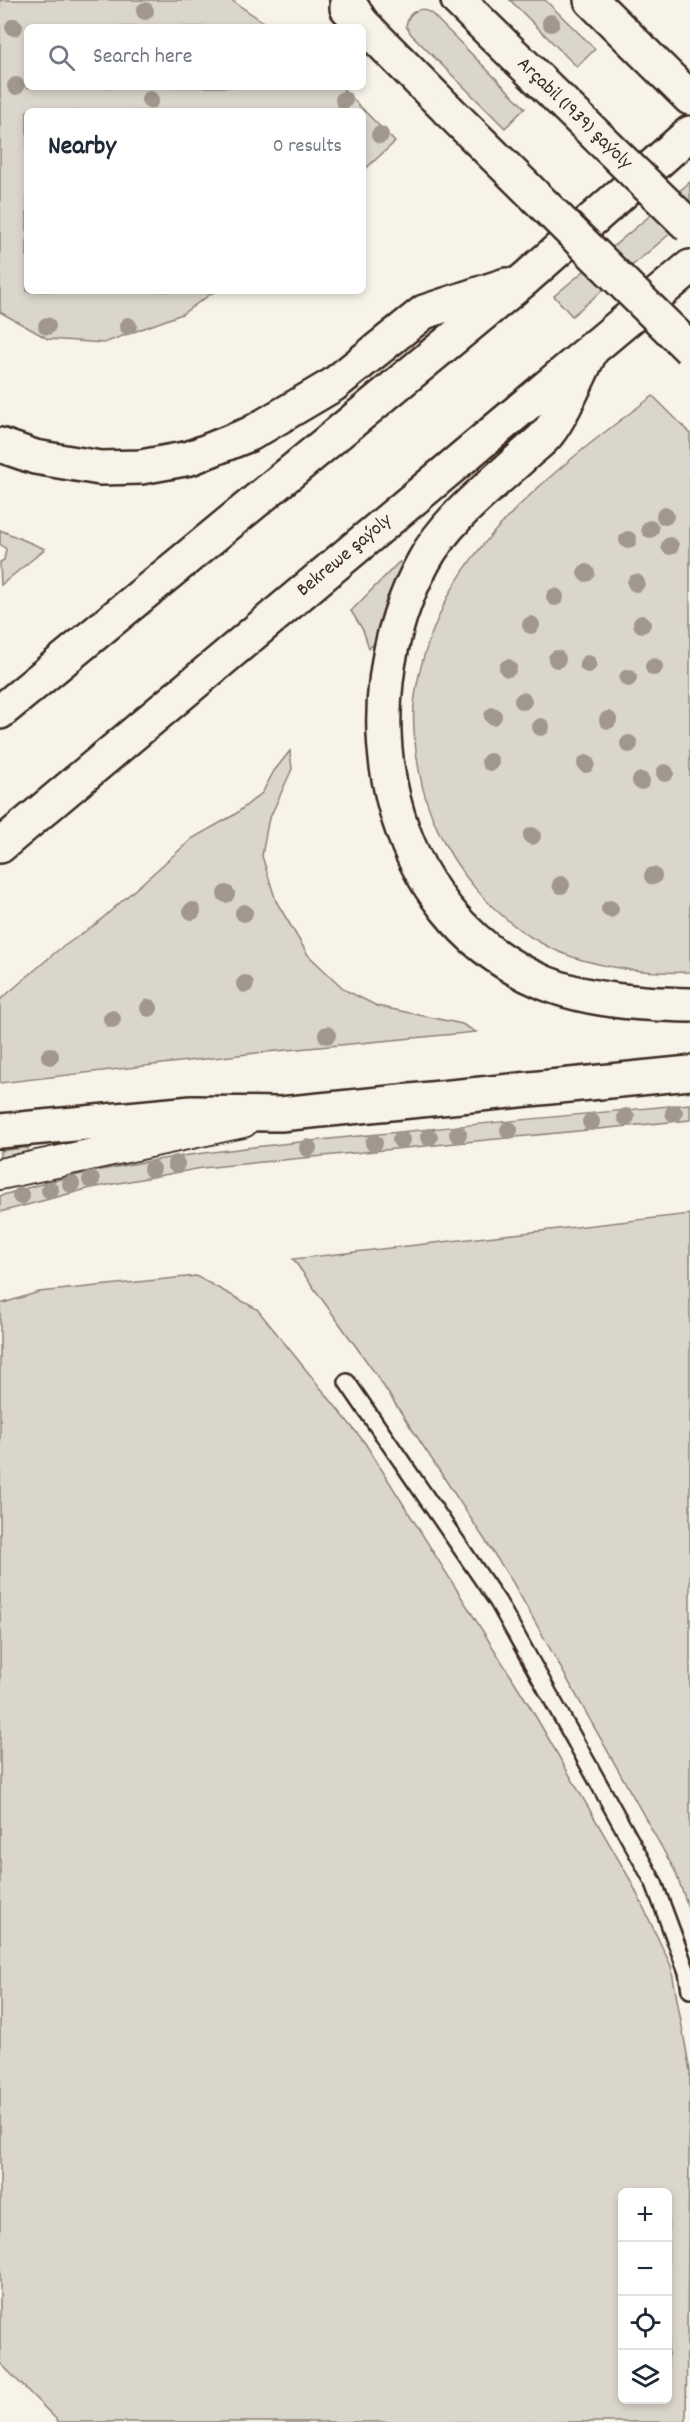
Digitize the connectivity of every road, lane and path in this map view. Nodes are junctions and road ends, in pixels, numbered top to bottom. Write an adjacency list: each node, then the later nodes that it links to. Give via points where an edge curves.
1 (324, 0): 6 (main road)
2 (339, 0): 7 (main road)
3 (347, 0): 8 (main road)
4 (458, 0): 12 (main road, Arçabil (1939) şaýoly, bridge)
5 (592, 1): 10 (main road)
6 (358, 24)
7 (360, 24)
8 (362, 24)
9 (366, 30): 16 (main road, bridge)
10 (690, 98)
11 (690, 133): 14 (main road)
12 (690, 227)
13 (690, 267): 15 (main road, Bekrewe şaýoly)
14 (525, 279): 17 (main road, via 423,312 333,385 250,434 190,458 141,467 100,468 35,457); 18 (main road)
15 (593, 347): 19 (main road, Bekrewe şaýoly); 20 (main road, via 549,432 451,525 424,560 405,600 390,656 383,706 390,794 409,850 434,892 464,927 501,960 545,984 591,996)
16 (690, 349)
17 (0, 445)
18 (0, 712)
19 (0, 846)
20 (690, 1005)
21 (690, 1074): 22 (main road)
22 (280, 1114): 23 (main road, via 192,1113); 24 (street)
23 (0, 1131)
24 (0, 1174)
25 (347, 1382): 26 (lane, via 498,1602 654,1883)
26 (690, 1990)

